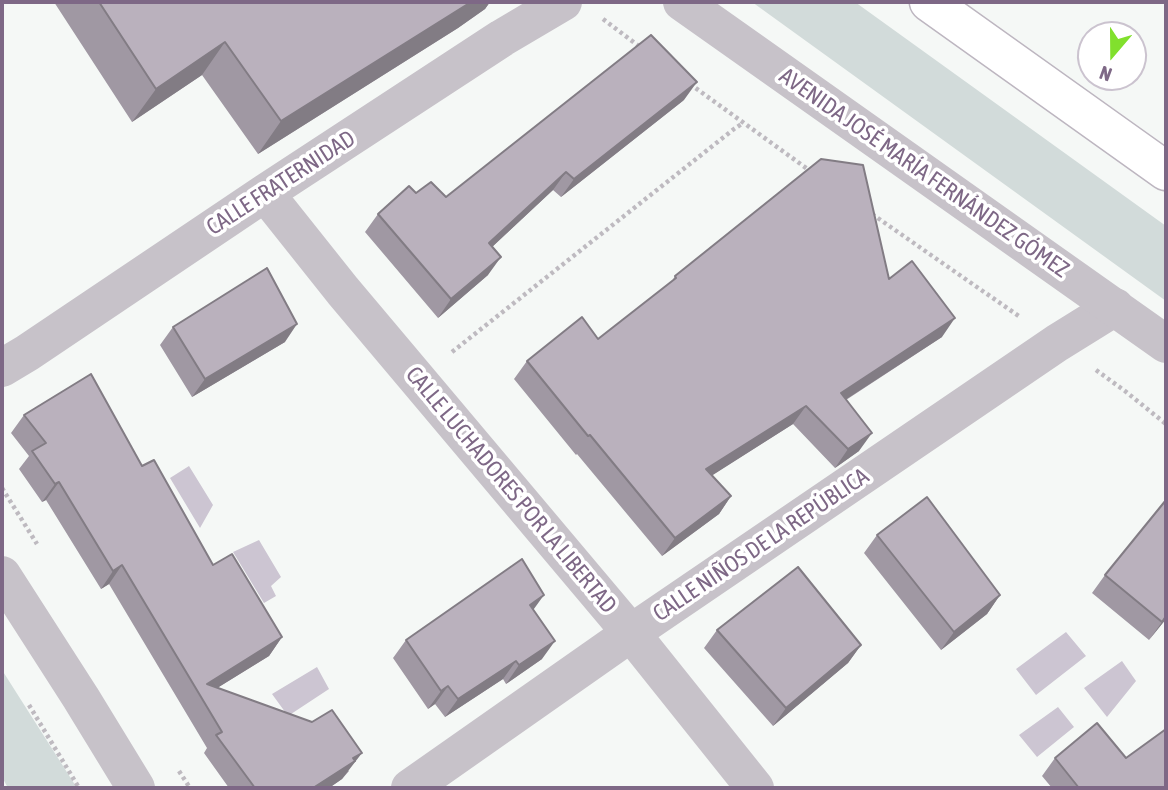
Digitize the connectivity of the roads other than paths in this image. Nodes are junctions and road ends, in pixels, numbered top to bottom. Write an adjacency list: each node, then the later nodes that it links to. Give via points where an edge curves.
1 (563, 2): 5 (street, CALLE FRATERNIDAD)
2 (682, 2): 6 (street, AVENIDA JOSÉ MARÍA FERNÁNDEZ GÓMEZ)
3 (929, 2): 4 (main road)
4 (1166, 171)
5 (265, 193): 8 (street, CALLE FRATERNIDAD); 10 (street, CALLE LUCHADORES POR LA LIBERTAD)
6 (1115, 307): 7 (street, AVENIDA JOSÉ MARÍA FERNÁNDEZ GÓMEZ); 10 (street, CALLE NIÑOS DE LA REPÚBLICA)
7 (1166, 344)
8 (2, 368)
9 (2, 575): 11 (street)
10 (631, 633): 12 (street, CALLE NIÑOS DE LA REPÚBLICA); 13 (street, CALLE LUCHADORES POR LA LIBERTAD)
11 (136, 788)
12 (410, 788)
13 (755, 788)

